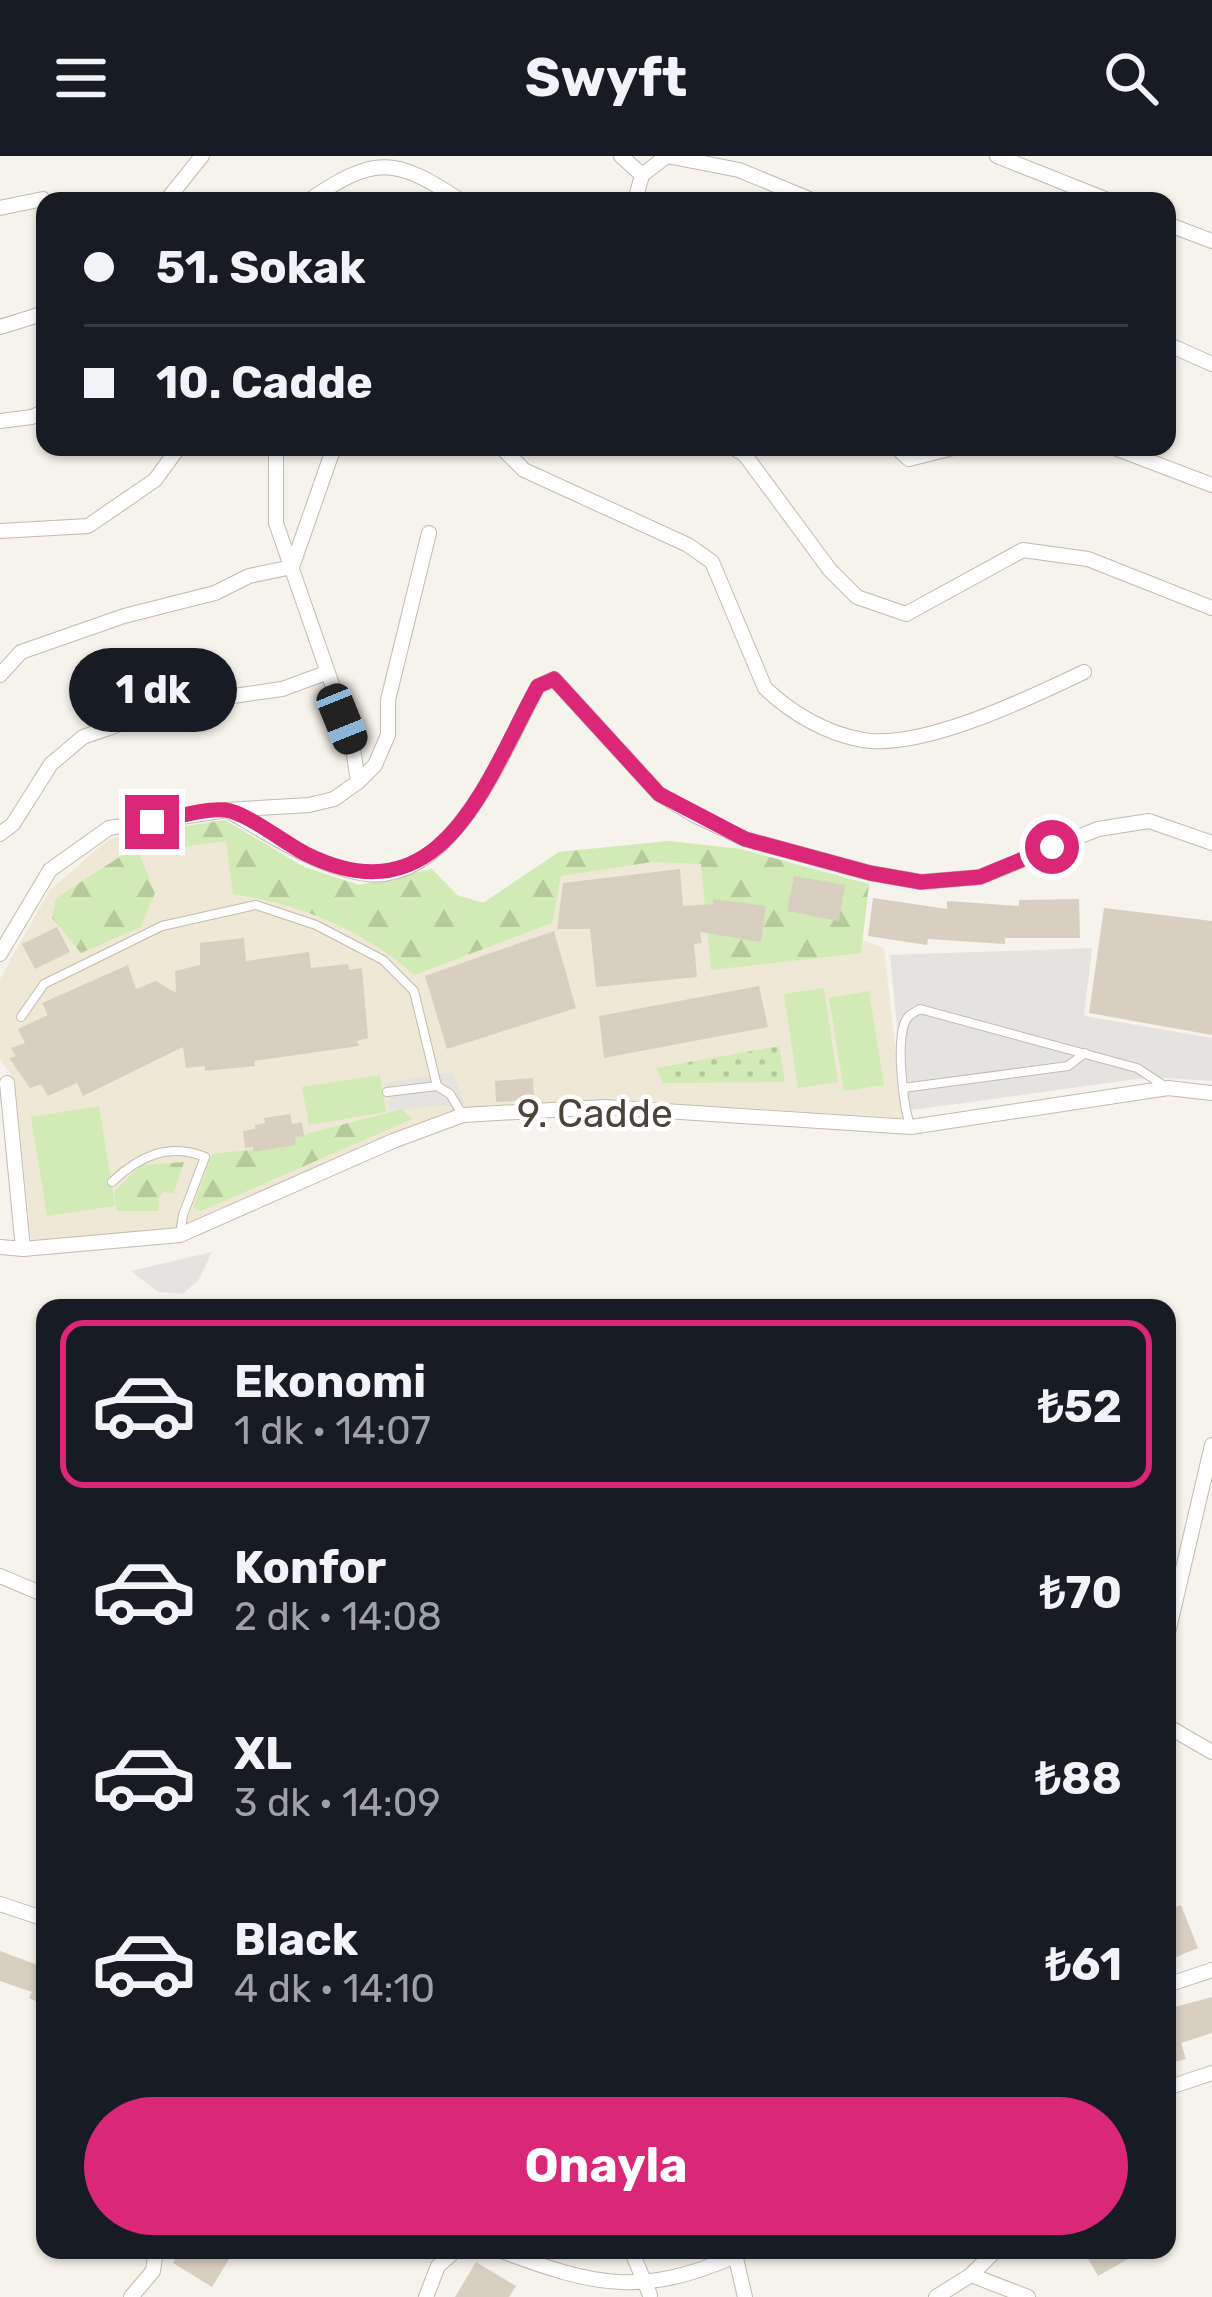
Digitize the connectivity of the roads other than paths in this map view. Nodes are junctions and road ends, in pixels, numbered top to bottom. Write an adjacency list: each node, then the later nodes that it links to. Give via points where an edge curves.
1 (202, 156): 6 (street)
2 (621, 156): 5 (street)
3 (667, 156): 5 (street); 10 (street, via 739,170)
4 (997, 156): 11 (street)
5 (642, 175): 9 (street)
6 (173, 192)
7 (319, 192): 8 (street, via 378,160 418,170)
8 (449, 192)
9 (637, 192)
10 (792, 192)
11 (1087, 192)
12 (36, 201): 13 (street)
13 (0, 208)
14 (1176, 228): 15 (street)
15 (1212, 242)
16 (36, 316): 17 (street)
17 (0, 327)
18 (1176, 348): 19 (street)
19 (1212, 364)
20 (36, 415): 21 (street)
21 (0, 421)
22 (172, 456): 29 (street, via 154,480 88,526)
23 (276, 456): 31 (street, via 276,523)
24 (331, 456): 31 (street)
25 (510, 456): 33 (street, via 712,562 766,688 823,728 864,741 902,739)
26 (747, 456): 32 (street, via 857,597 905,614 1023,550 1088,559)
27 (1136, 456): 28 (street)
28 (1212, 485)
29 (0, 531)
30 (429, 533): 36 (street, via 388,700 388,734)
31 (292, 566): 34 (street); 35 (street, via 21,652)
32 (1212, 608)
33 (1084, 671)
34 (326, 673): 36 (street); 38 (street, via 282,689 178,704 83,737 51,764)
35 (0, 675)
36 (358, 782): 37 (street, via 309,805)
37 (227, 810): 39 (street, via 310,856 364,874 403,869 444,845 494,774 538,686 554,679 659,794 745,839 870,873 921,882 980,877 1098,829 1149,821); 40 (street, via 110,828 50,870)
38 (0, 834)
39 (1212, 843)
40 (0, 954)
41 (22, 1017): 44 (lane, via 44,984 162,926 256,905 366,951 414,991)
42 (1084, 1053): 45 (lane, via 1068,1066); 45 (lane, via 920,1009 904,1024); 46 (lane, via 1137,1068)
43 (7, 1083): 54 (street)
44 (437, 1086): 47 (lane); 49 (lane)
45 (903, 1088): 50 (lane)
46 (1168, 1088): 48 (street, 9. Cadde); 50 (street, 9. Cadde)
47 (387, 1092)
48 (1212, 1094)
49 (464, 1115): 50 (street, 9. Cadde, via 605,1108); 52 (street, 9. Cadde)
50 (911, 1127)
51 (112, 1182): 52 (lane, via 137,1158 205,1157)
52 (180, 1235): 54 (street, 9. Cadde)
53 (0, 1247): 54 (street, 9. Cadde)
54 (23, 1249)
55 (1212, 1445): 58 (street)
56 (0, 1576): 57 (street)
57 (36, 1591)
58 (1176, 1599)
59 (1176, 1731): 60 (street)
60 (1212, 1752)
61 (0, 1904): 62 (street)
62 (36, 1916)
63 (1212, 1970): 64 (street)
64 (1176, 1982)
65 (1212, 2073): 66 (street)
66 (1176, 2085)
67 (155, 2259): 76 (street)
68 (445, 2259): 77 (street)
69 (520, 2259): 75 (street, via 602,2294)
70 (635, 2259): 75 (street)
71 (726, 2259): 75 (street, via 684,2289)
72 (736, 2259): 78 (street)
73 (987, 2259): 74 (street)
74 (971, 2275): 79 (street); 80 (street)
75 (650, 2295)
76 (131, 2297)
77 (427, 2297)
78 (745, 2297)
79 (936, 2297)
80 (1028, 2297)

